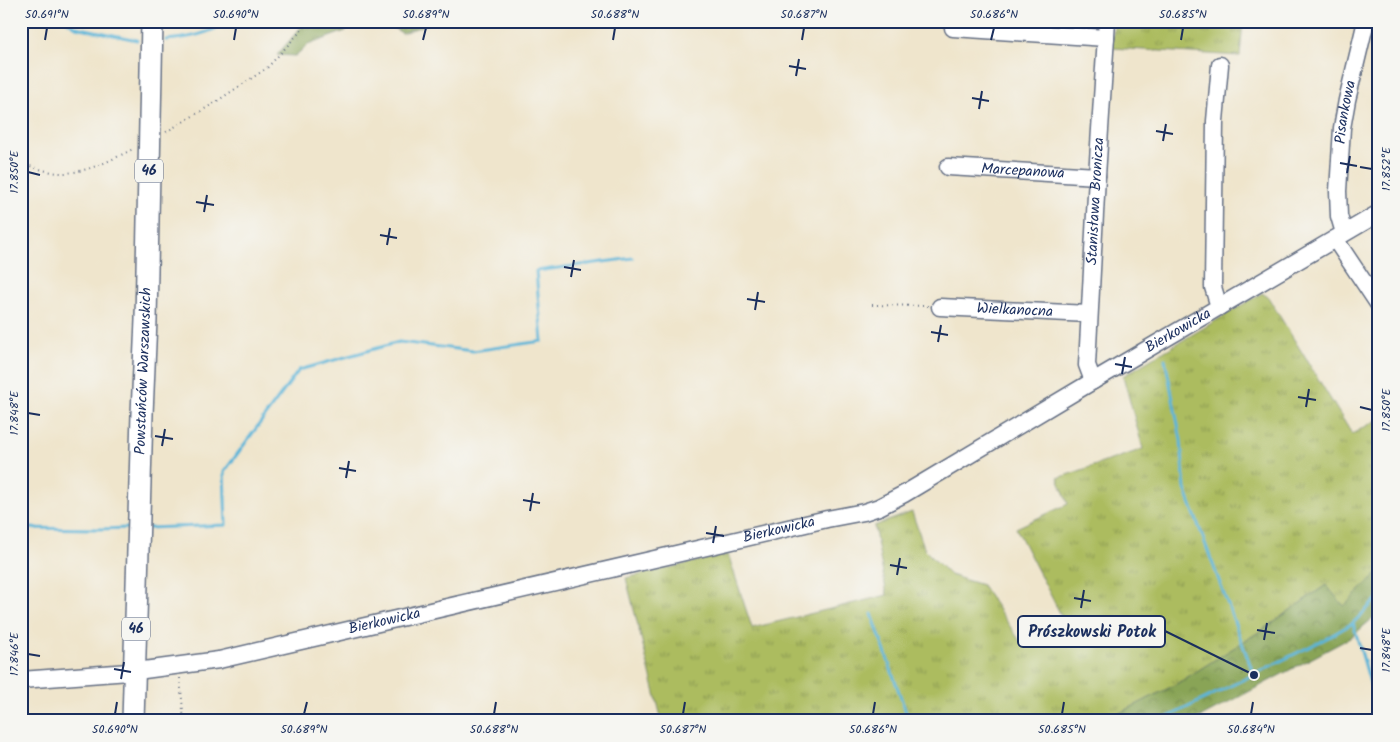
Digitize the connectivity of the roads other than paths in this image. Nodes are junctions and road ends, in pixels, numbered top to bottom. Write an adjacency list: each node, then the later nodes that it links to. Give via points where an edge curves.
1 (152, 21): 16 (main road, Powstańców Warszawskich / 46)
2 (1366, 21): 10 (street, Pisankowa, via 1342,128 1338,192)
3 (953, 28): 4 (street)
4 (1055, 28): 5 (street)
5 (1106, 29): 8 (street, Stanisława Bronicza)
6 (1220, 65): 13 (street, via 1215,121 1213,287)
7 (948, 167): 8 (street, Marcepanowa)
8 (1097, 176): 14 (street, Stanisława Bronicza)
9 (1379, 213): 10 (street, Bierkowicka)
10 (1340, 236): 11 (street); 13 (street, Bierkowicka)
11 (1379, 305)
12 (940, 307): 14 (street, Wielkanocna)
13 (1219, 307): 15 (street, Bierkowicka)
14 (1090, 314): 15 (street, Stanisława Bronicza, via 1087,365)
15 (1093, 381): 16 (street, Bierkowicka, via 879,508 219,660)
16 (135, 671): 17 (street, Bierkowicka); 18 (main road, Powstańców Warszawskich / 46)
17 (21, 680)
18 (134, 721)

